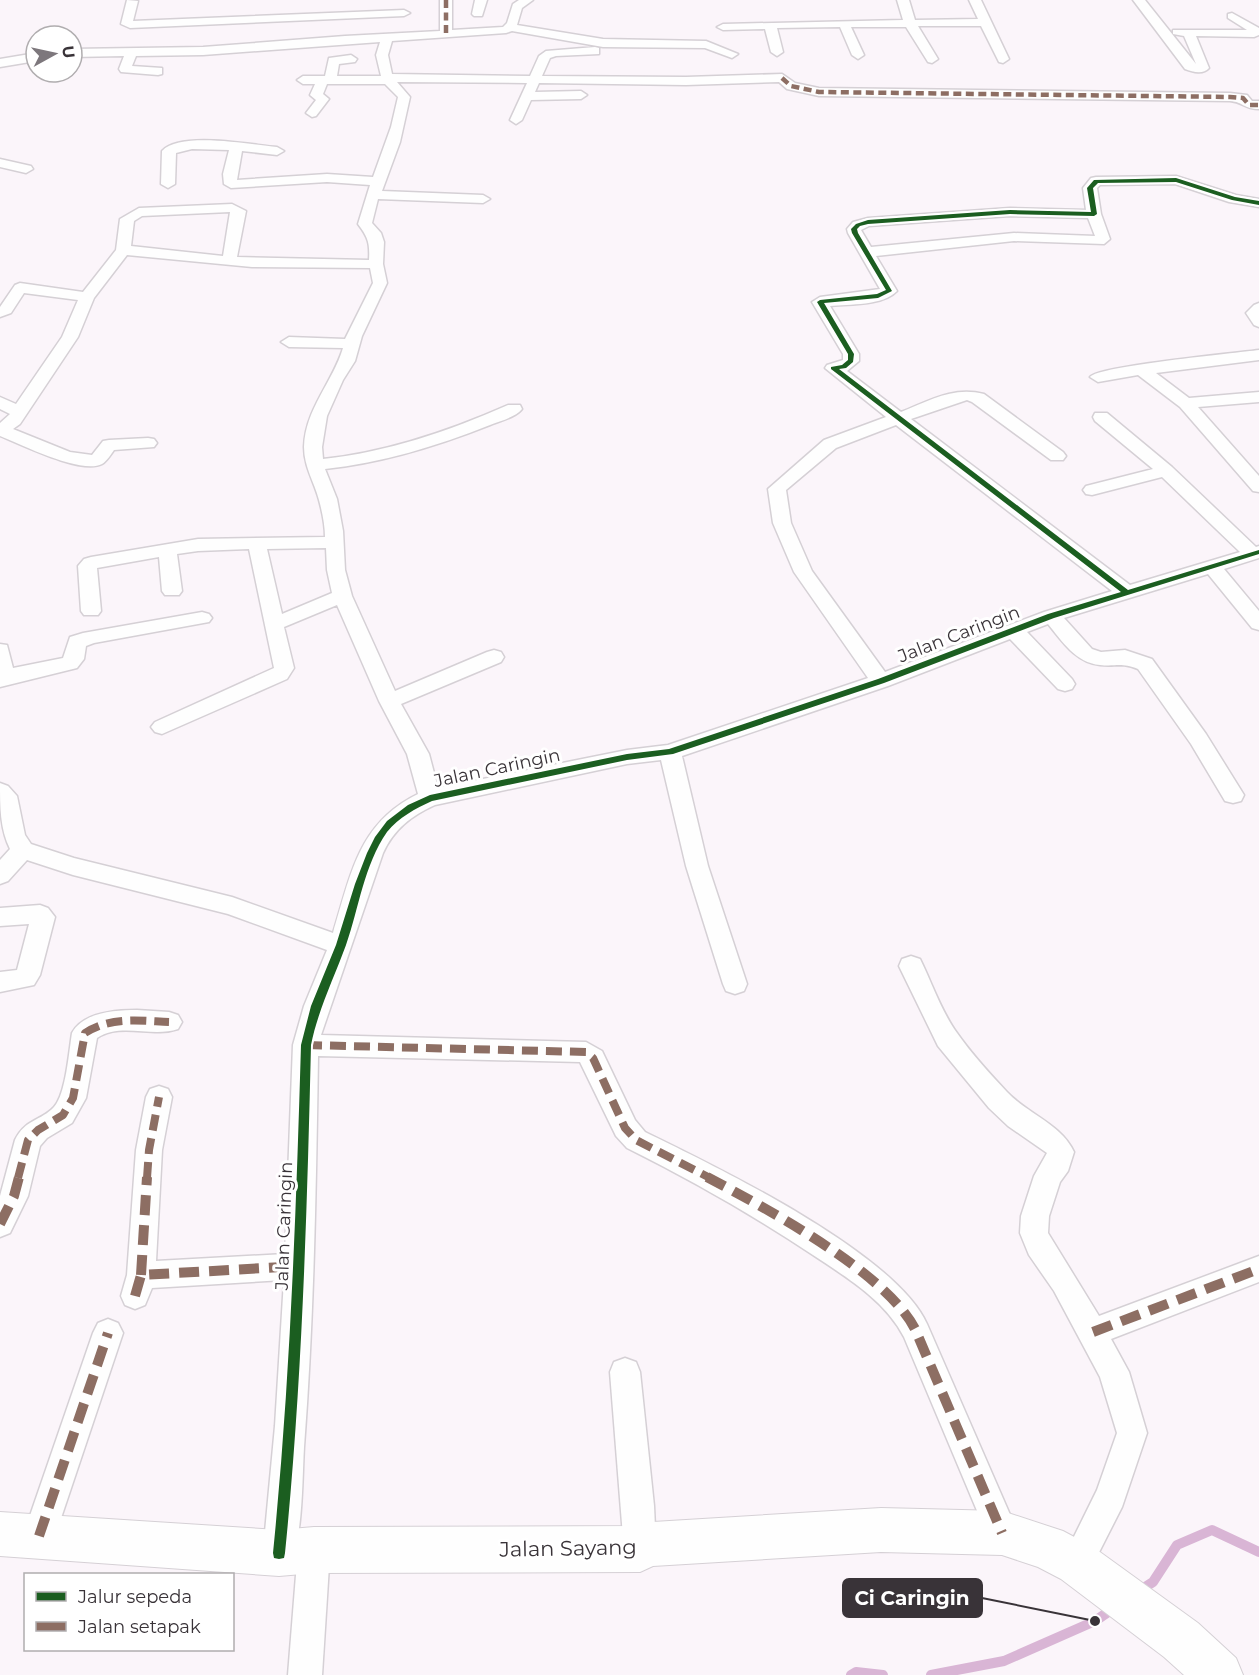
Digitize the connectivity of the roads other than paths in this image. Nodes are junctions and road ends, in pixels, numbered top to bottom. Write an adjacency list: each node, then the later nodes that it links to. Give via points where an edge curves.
1 (446, 0): 22 (street)
2 (481, 0): 9 (street)
3 (527, 0): 17 (street, via 517,6)
4 (903, 0): 14 (street)
5 (975, 0): 13 (street)
6 (1139, 0): 19 (street)
7 (132, 1): 10 (street, via 127,24 130,25)
8 (404, 13): 11 (street)
9 (478, 14)
10 (242, 16): 11 (street); 26 (street)
11 (318, 16): 24 (street)
12 (1232, 16): 21 (street, via 1252,27 1254,34)
13 (987, 22): 14 (street); 36 (street)
14 (910, 23): 15 (street); 33 (street)
15 (844, 24): 16 (street); 32 (street)
16 (770, 25): 18 (street); 29 (street)
17 (510, 27): 20 (street); 22 (street)
18 (723, 27)
19 (1164, 32): 21 (street); 21 (street, via 1190,66 1203,68)
20 (549, 33): 25 (street); 28 (street, via 558,46)
21 (1189, 33)
22 (446, 35): 23 (street)
23 (387, 38): 24 (street); 39 (street, via 382,55)
24 (317, 43): 26 (street)
25 (603, 43): 28 (street, via 592,52); 31 (street, via 706,45)
26 (243, 48): 27 (street)
27 (131, 52): 30 (street); 38 (street, via 125,69)
28 (556, 52): 40 (street, via 545,56)
29 (777, 52)
30 (84, 53)
31 (732, 54)
32 (858, 55)
33 (932, 58)
34 (24, 59): 37 (street)
35 (351, 59): 42 (street, via 333,61)
36 (1003, 59)
37 (0, 63)
38 (158, 71)
39 (388, 79): 40 (street); 42 (street); 57 (street, via 404,98)
40 (534, 79): 43 (street, via 782,78 791,86); 48 (street)
41 (303, 80): 42 (street)
42 (326, 81): 50 (street, via 316,95 323,99)
43 (819, 92): 45 (street); 49 (street, via 1230,97)
44 (725, 93): 47 (street)
45 (780, 93)
46 (598, 94): 48 (street)
47 (646, 94)
48 (527, 96): 51 (street)
49 (1259, 105)
50 (312, 113)
51 (516, 120)
52 (236, 147): 53 (street); 56 (street, via 173,148 169,151); 57 (street, via 231,184 327,178)
53 (277, 151)
54 (0, 163): 55 (street)
55 (26, 169)
56 (168, 184)
57 (376, 189): 58 (street); 64 (street, via 365,224 378,242)
58 (483, 199)
59 (1259, 203): 60 (street, via 1176,180 1096,182 1090,188)
60 (1094, 214): 62 (street, via 1103,239 1096,241 1050,240 982,248 951,244); 62 (street, via 1010,212 868,222 854,229)
61 (123, 250): 63 (street); 63 (street, via 127,219 133,214 232,208 239,212); 65 (street)
62 (867, 252): 79 (street, via 889,291 878,296 820,302 851,354 847,366 833,368)
63 (229, 260): 64 (street)
64 (376, 264): 70 (street, via 380,283)
65 (87, 297): 67 (street, via 20,288 6,310); 78 (street, via 70,337)
66 (1259, 308): 68 (street, via 1254,313)
67 (0, 312)
68 (1259, 322)
69 (289, 342): 70 (street)
70 (351, 344): 84 (street, via 347,361 319,416 313,447)
71 (1259, 355): 72 (street)
72 (1141, 370): 73 (street); 76 (street)
73 (1098, 377)
74 (1259, 397): 76 (street)
75 (0, 402): 78 (street)
76 (1186, 403): 86 (street)
77 (514, 410): 84 (street, via 457,433 370,457)
78 (19, 412): 81 (street)
79 (898, 417): 83 (street, via 967,395 978,398); 94 (street); 105 (street, via 830,444 777,489 782,523 802,572)
80 (1101, 417): 85 (street)
81 (1, 430): 82 (street, via 66,457 94,461 109,445)
82 (148, 443)
83 (1057, 456)
84 (315, 465): 88 (street, via 328,499)
85 (1166, 471): 87 (street); 91 (street)
86 (1259, 487)
87 (1092, 490)
88 (334, 542): 89 (street); 95 (street)
89 (257, 545): 90 (street); 99 (street)
90 (167, 549): 93 (street); 96 (street, via 87,566)
91 (1256, 553): 92 (street, Jalan Caringin)
92 (1211, 566): 94 (street, Jalan Caringin); 100 (street)
93 (172, 591)
94 (1126, 592): 97 (street, Jalan Caringin)
95 (342, 596): 99 (street); 107 (street)
96 (91, 610)
97 (1051, 616): 101 (street, Jalan Caringin); 111 (street, via 1085,654 1100,659 1125,657 1146,664)
98 (202, 618): 104 (street, via 90,637 77,642 75,659 70,663)
99 (274, 624): 108 (street, via 284,668 280,674)
100 (1259, 624)
101 (1014, 631): 105 (street, Jalan Caringin); 106 (street)
102 (0, 650): 104 (street)
103 (494, 657): 107 (street)
104 (2, 678)
105 (881, 681): 109 (street, Jalan Caringin)
106 (1065, 684)
107 (389, 700): 112 (street, via 418,754)
108 (162, 727)
109 (670, 752): 112 (street, Jalan Caringin, via 627,757); 119 (street, via 697,866)
110 (0, 791): 113 (street, via 6,796 14,837)
111 (1233, 795)
112 (430, 798): 116 (street, Jalan Caringin, via 405,810 374,846)
113 (23, 850): 114 (street); 116 (street, via 232,906)
114 (0, 875)
115 (0, 917): 118 (street, via 43,917 28,975)
116 (340, 945): 121 (street, Jalan Caringin, via 315,1005)
117 (910, 966): 126 (street, via 947,1039 998,1100 1017,1118 1055,1142 1061,1152 1048,1176 1035,1216 1034,1233)
118 (0, 982)
119 (735, 984)
120 (169, 1022): 123 (street, via 106,1022 85,1033 73,1098 63,1115 28,1140 14,1196)
121 (306, 1045): 124 (street, Jalan Caringin); 129 (street, via 586,1052 593,1058 625,1128 636,1140 754,1201 835,1253 902,1309 916,1329)
122 (159, 1097): 124 (street, via 149,1150 138,1285)
123 (0, 1224)
124 (300, 1266): 132 (street, Jalan Caringin, via 291,1442)
125 (1259, 1269): 126 (street)
126 (1093, 1332): 133 (street, via 1114,1372 1132,1433)
127 (108, 1333): 130 (street)
128 (625, 1372): 131 (street)
129 (1002, 1533): 131 (main road, Jalan Sayang, via 816,1532 653,1544); 133 (main road, Jalan Sayang, via 1047,1547)
130 (20, 1535): 132 (main road, Jalan Sayang)
131 (640, 1549): 132 (main road, Jalan Sayang)
132 (296, 1552): 134 (street, Jalan Caringin)
133 (1090, 1573): 135 (main road, Jalan Sayang, via 1181,1640)
134 (305, 1675)
135 (1220, 1675)

